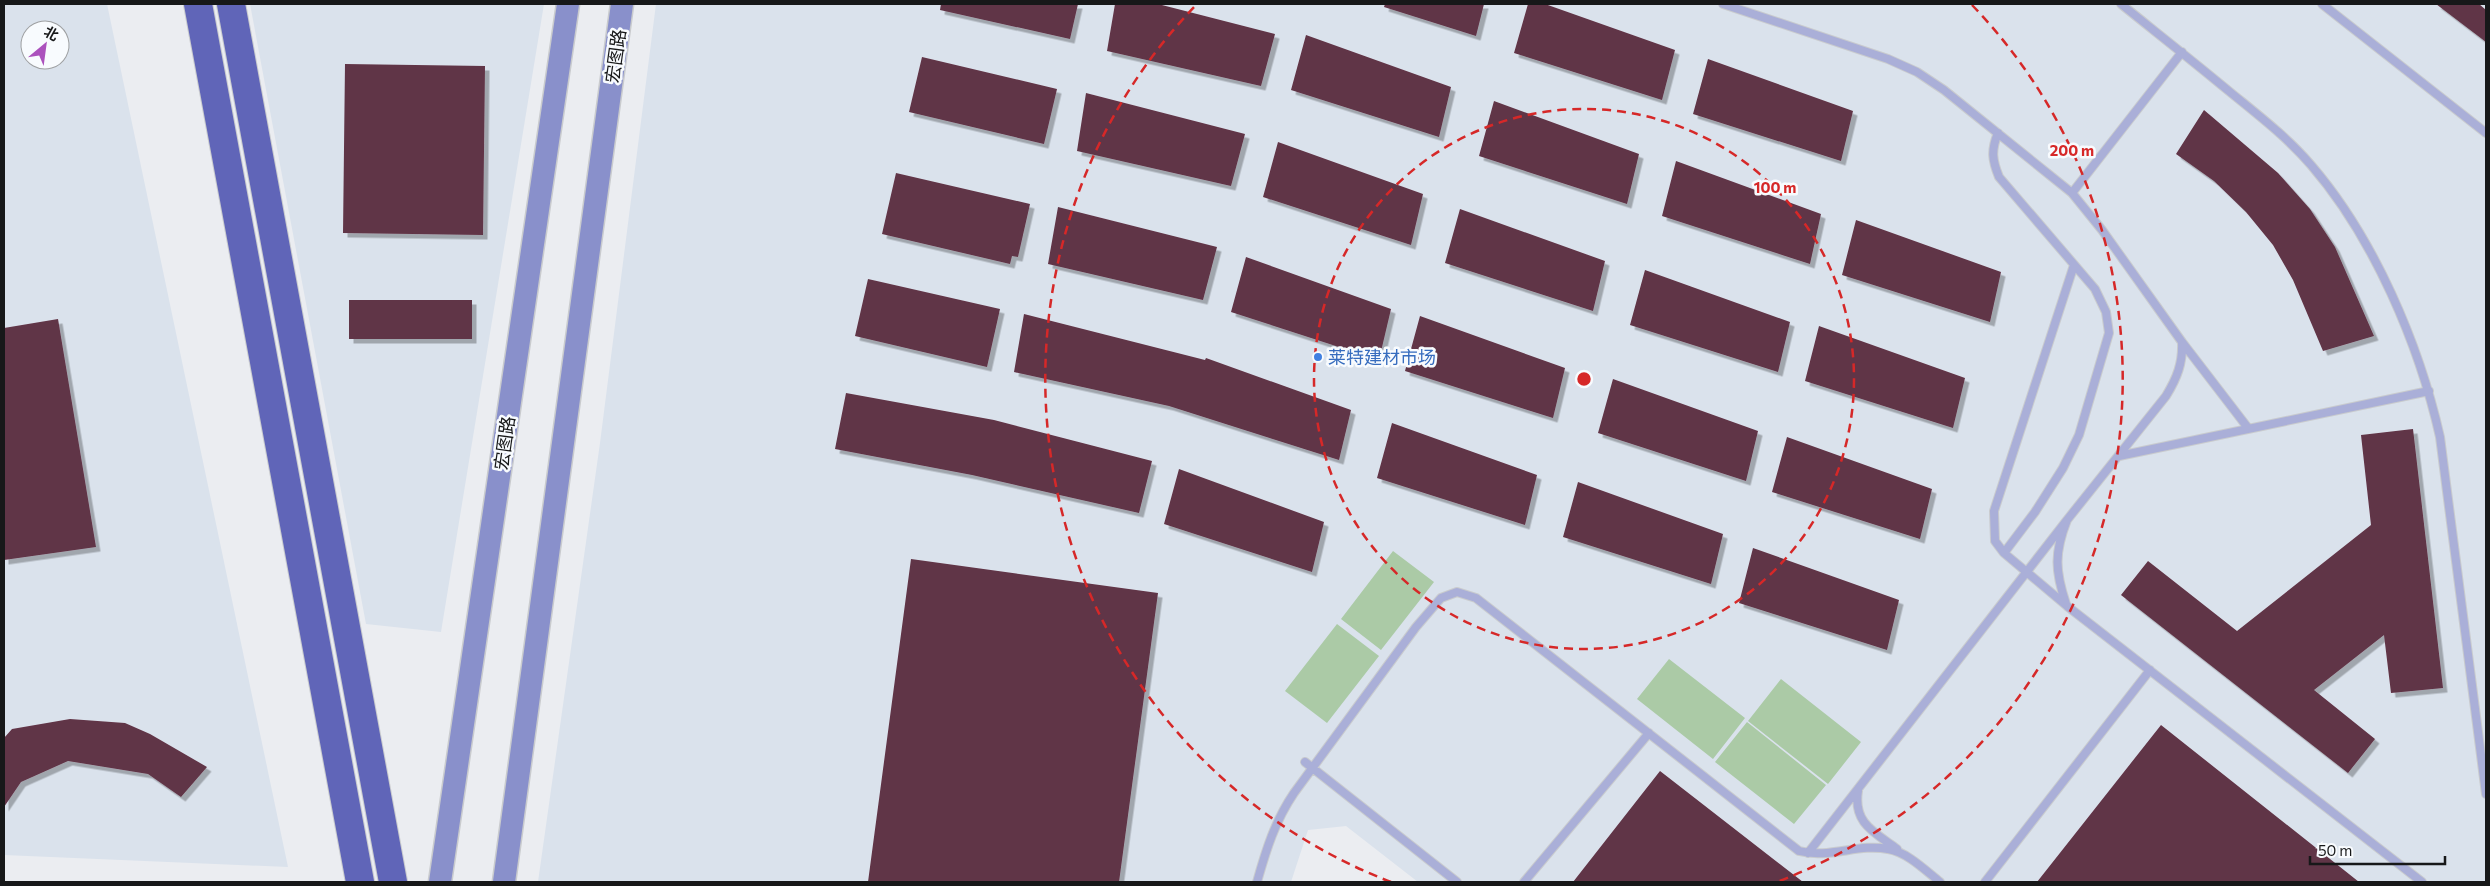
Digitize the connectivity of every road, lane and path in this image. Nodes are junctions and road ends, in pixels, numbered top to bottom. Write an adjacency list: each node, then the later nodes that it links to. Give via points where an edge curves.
1 (198, 4): 29 (highway)
2 (231, 4): 30 (highway)
3 (568, 4): 31 (main road, 宏图路)
4 (622, 4): 32 (main road, 宏图路)
5 (1723, 4): 9 (lane, via 1888,59 1917,72)
6 (2120, 4): 8 (lane)
7 (2322, 4): 10 (lane)
8 (2182, 52): 11 (lane); 14 (lane, via 2276,129 2335,194 2364,242 2403,321)
9 (1998, 133): 11 (lane); 12 (lane, via 1992,147 1992,161 1999,177)
10 (2486, 133)
11 (2072, 193): 13 (lane)
12 (2074, 265): 18 (lane, via 1994,511 1995,541); 18 (lane, via 2095,289 2106,312 2109,333 2078,435 2063,468)
13 (2182, 342): 15 (lane); 16 (lane, via 2183,356 2177,378)
14 (2429, 390): 15 (lane); 26 (lane, via 2440,437)
15 (2248, 428): 16 (lane)
16 (2119, 456): 17 (lane)
17 (2067, 520): 19 (lane); 20 (lane, via 2056,558 2058,581)
18 (2004, 554): 19 (lane)
19 (2027, 573): 20 (lane); 25 (lane)
20 (2067, 606): 21 (lane)
21 (2150, 670): 37 (lane); 38 (lane)
22 (1649, 733): 24 (lane, via 1476,598 1457,592 1441,598 1416,627); 27 (lane, via 1799,851); 35 (lane)
23 (1305, 762): 24 (lane)
24 (1312, 768): 33 (lane, via 1281,812); 34 (lane)
25 (1858, 789): 27 (lane); 28 (lane, via 1856,806 1860,818)
26 (2486, 794)
27 (1808, 853): 28 (lane, via 1888,849)
28 (1904, 855): 36 (lane)
29 (360, 882)
30 (393, 882)
31 (440, 882)
32 (504, 882)
33 (1257, 882)
34 (1457, 882)
35 (1524, 882)
36 (1940, 882)
37 (1985, 882)
38 (2422, 882)

